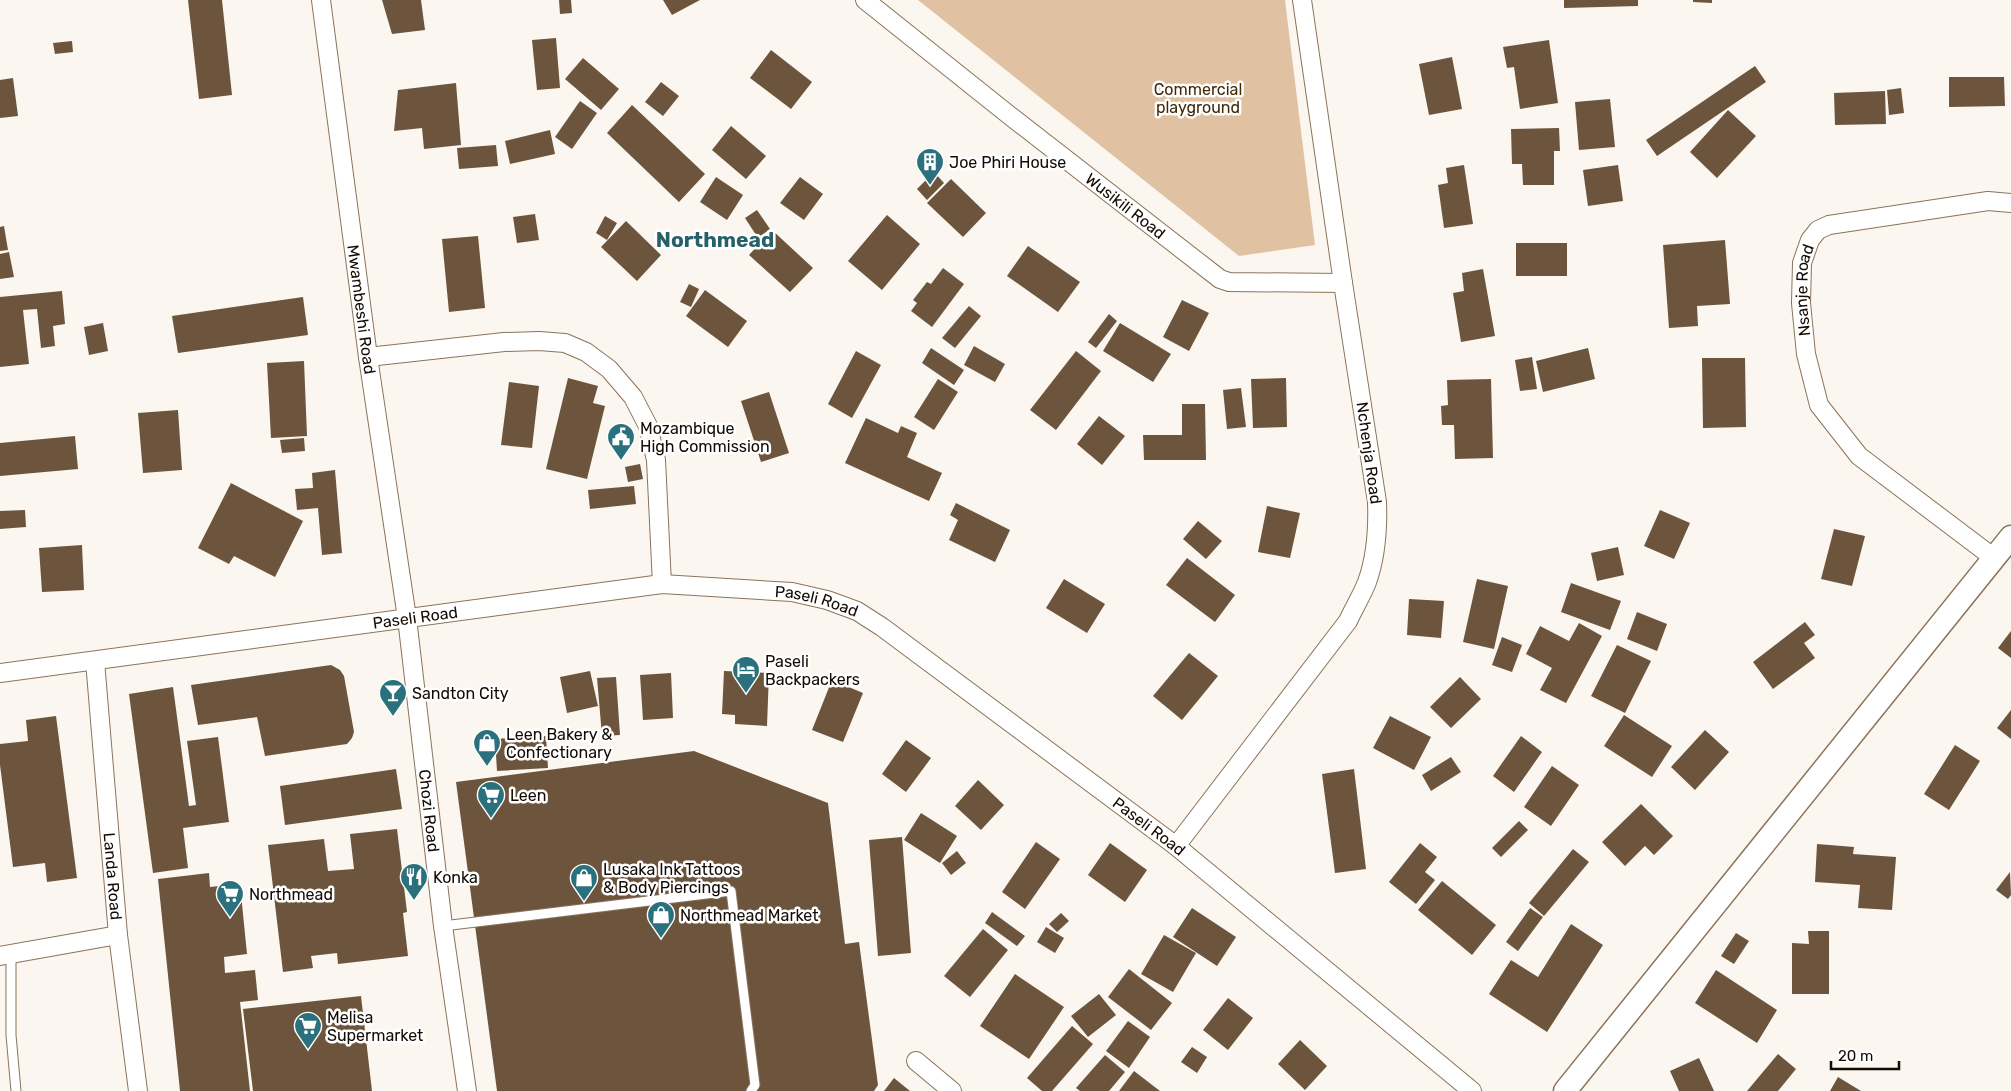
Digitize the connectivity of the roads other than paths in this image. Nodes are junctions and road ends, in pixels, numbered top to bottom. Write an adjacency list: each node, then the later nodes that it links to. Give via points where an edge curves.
1 (321, 0): 6 (street, Mwambeshi Road)
2 (865, 0): 5 (street, Wusikili Road, via 1220,280)
3 (1302, 0): 5 (street, Nchenja Road)
4 (2011, 203): 8 (street, Nsanje Road, via 1988,201 1829,224 1810,240 1802,263 1801,303 1806,354 1819,404 1859,456)
5 (1342, 283): 13 (street, Nchenja Road, via 1377,502 1374,554 1367,583 1348,620)
6 (368, 357): 9 (street, via 539,341 572,346 610,368 633,397 648,426 656,460); 10 (street, Mwambeshi Road)
7 (2011, 537): 8 (street)
8 (1994, 558): 24 (street)
9 (662, 584): 10 (street, Paseli Road); 13 (street, Paseli Road, via 792,592 857,611)
10 (407, 618): 11 (street, Paseli Road); 14 (street, Chozi Road)
11 (95, 660): 12 (street, Paseli Road); 15 (street, Landa Road)
12 (0, 673)
13 (1176, 846): 23 (street, Paseli Road)
14 (443, 926): 20 (street, Chozi Road); 21 (lane, via 731,892 755,1085)
15 (118, 935): 16 (street); 19 (street, Landa Road)
16 (5, 955): 18 (lane)
17 (916, 1061): 22 (street)
18 (16, 1091)
19 (138, 1091)
20 (467, 1091)
21 (751, 1091)
22 (952, 1091)
23 (1472, 1091)
24 (1564, 1091)

